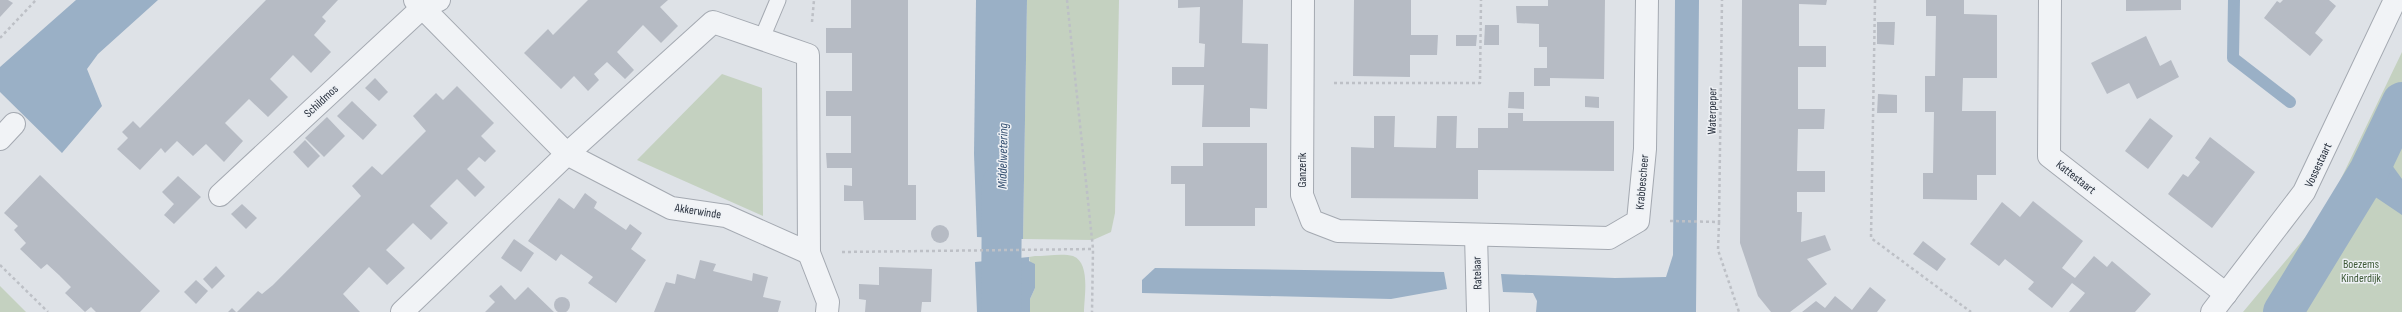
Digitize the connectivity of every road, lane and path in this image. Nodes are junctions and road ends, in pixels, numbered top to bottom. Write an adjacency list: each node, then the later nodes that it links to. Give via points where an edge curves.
1 (36, 0): 12 (path)
2 (778, 0): 13 (lane)
3 (1067, 0): 20 (path)
4 (1303, 0): 14 (street, Ganzerik)
5 (1481, 0): 14 (path, via 1480,83)
6 (1647, 0): 19 (street, Krabbescheer, via 1645,149 1638,221 1609,238)
7 (1722, 0): 18 (path, Waterpeper)
8 (1875, 0): 30 (path, via 1871,238)
9 (2050, 0): 23 (street, Kattestaart, via 2049,156)
10 (2395, 0): 23 (street, Vossestaart, via 2304,192)
11 (426, 2): 15 (street, Schildmos); 16 (street, Schildmos)
12 (0, 38)
13 (762, 38): 15 (street, via 713,22); 21 (street, via 808,55)
14 (1303, 83): 19 (street, Ganzerik, via 1302,196 1312,221 1338,231)
15 (567, 154): 21 (street, Akkerwinde, via 671,208 726,216); 25 (street)
16 (220, 195)
17 (1672, 221): 18 (path)
18 (1719, 222): 29 (path, Waterpeper, via 1718,250)
19 (1476, 235): 28 (street, Ratelaar)
20 (1093, 249): 21 (path); 27 (path)
21 (809, 253): 26 (street, via 828,302)
22 (0, 265): 24 (path)
23 (2226, 294): 31 (street, Vossestaart)
24 (48, 312)
25 (402, 312)
26 (827, 312)
27 (1092, 312)
28 (1478, 312)
29 (1739, 312)
30 (1971, 312)
31 (2212, 312)

